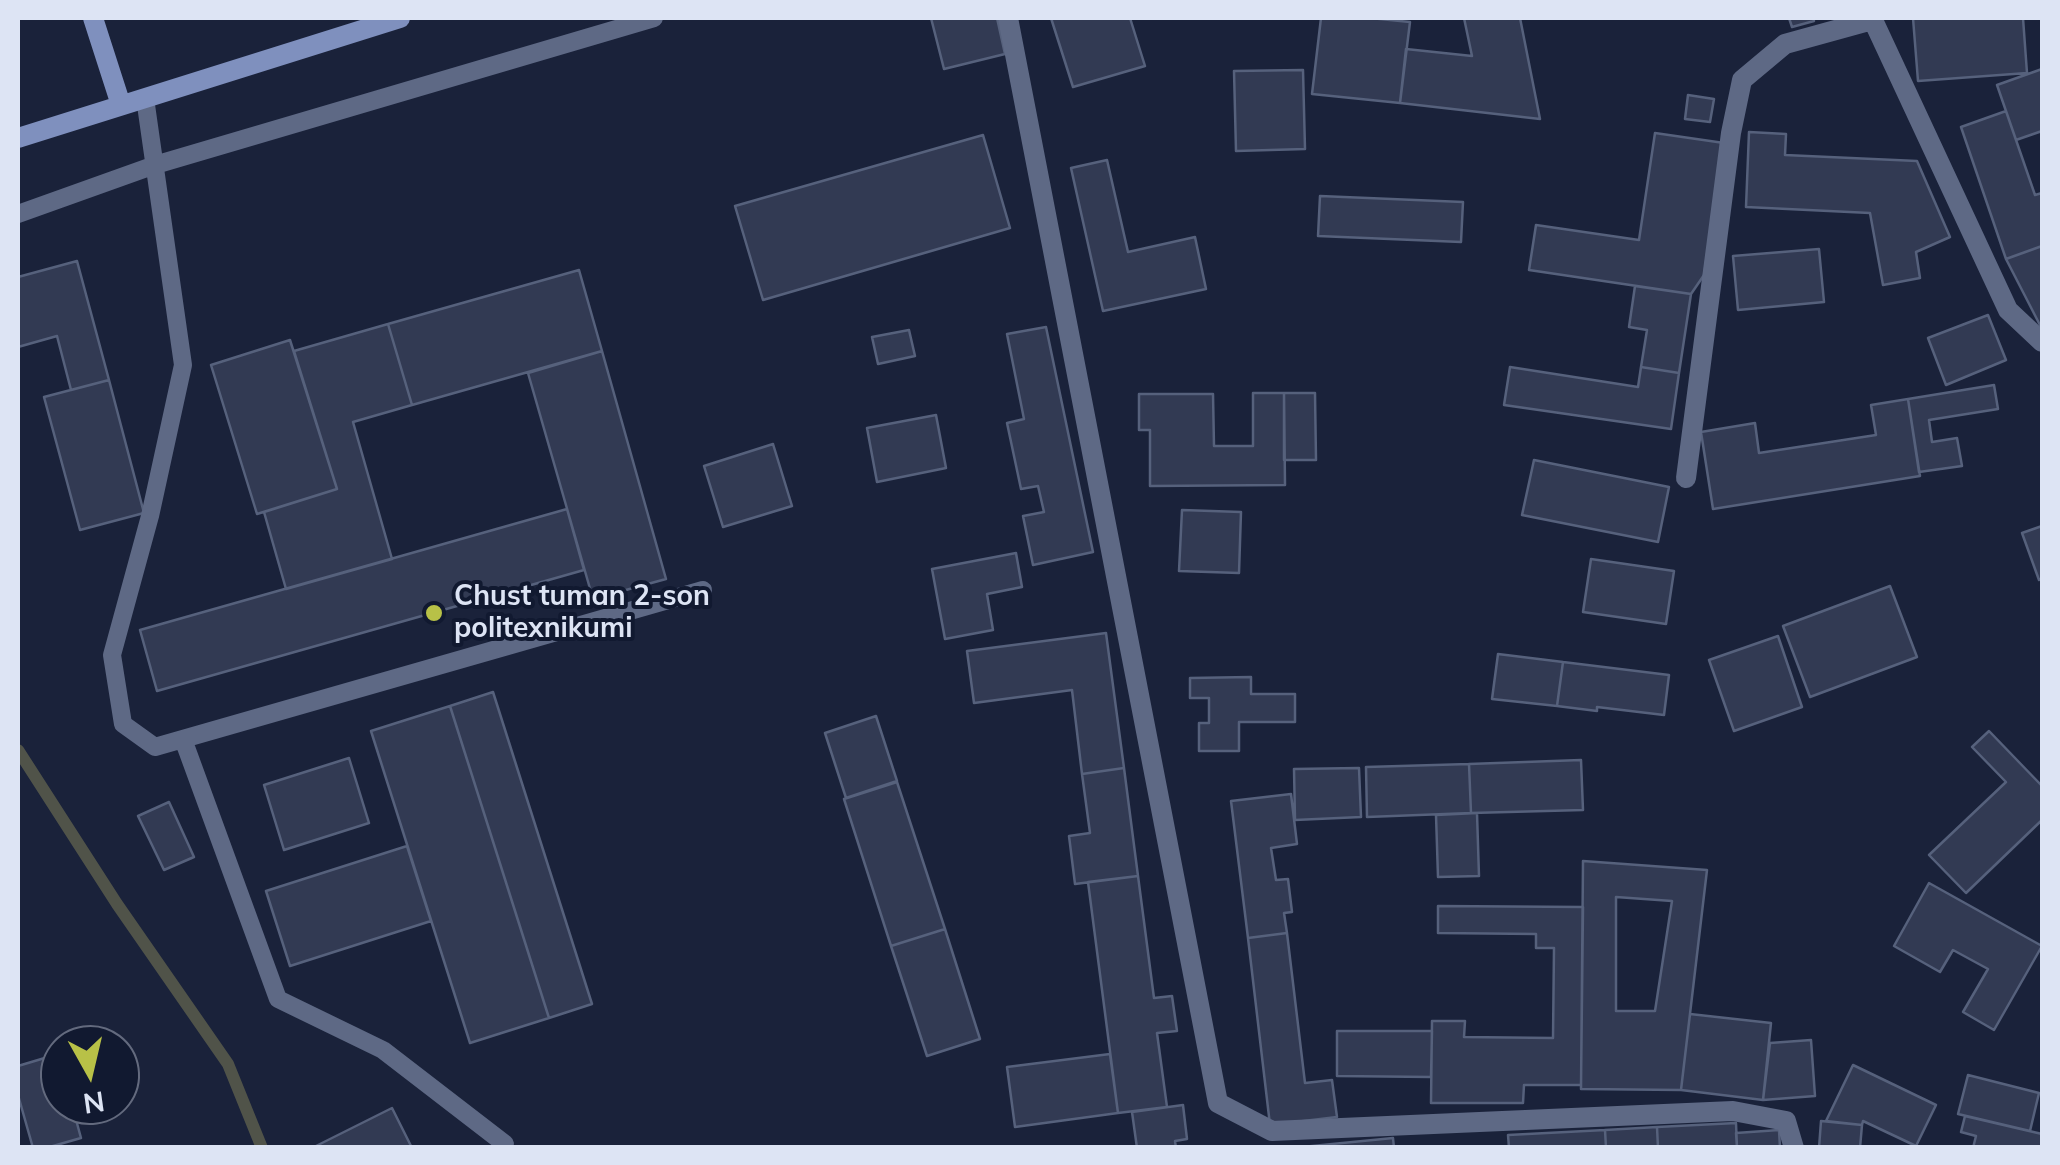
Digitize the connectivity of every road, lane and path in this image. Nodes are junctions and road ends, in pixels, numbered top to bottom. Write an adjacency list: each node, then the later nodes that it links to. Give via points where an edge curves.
1 (93, 18): 7 (main road)
2 (400, 18): 6 (main road)
3 (654, 18): 9 (lane)
4 (1008, 18): 16 (street, via 1218,1102 1272,1131 1733,1111 1786,1121)
5 (1872, 19): 11 (street, via 2008,310); 12 (street, via 1785,44 1742,80)
6 (145, 98): 7 (main road); 9 (lane)
7 (120, 105): 8 (main road)
8 (18, 138)
9 (155, 164): 10 (lane); 14 (lane, via 184,365 112,655 123,724 156,747)
10 (18, 214)
11 (2042, 342)
12 (1686, 478)
13 (703, 590): 14 (lane)
14 (183, 739): 15 (lane, via 278,999 382,1050)
15 (504, 1144)
16 (1794, 1148)

